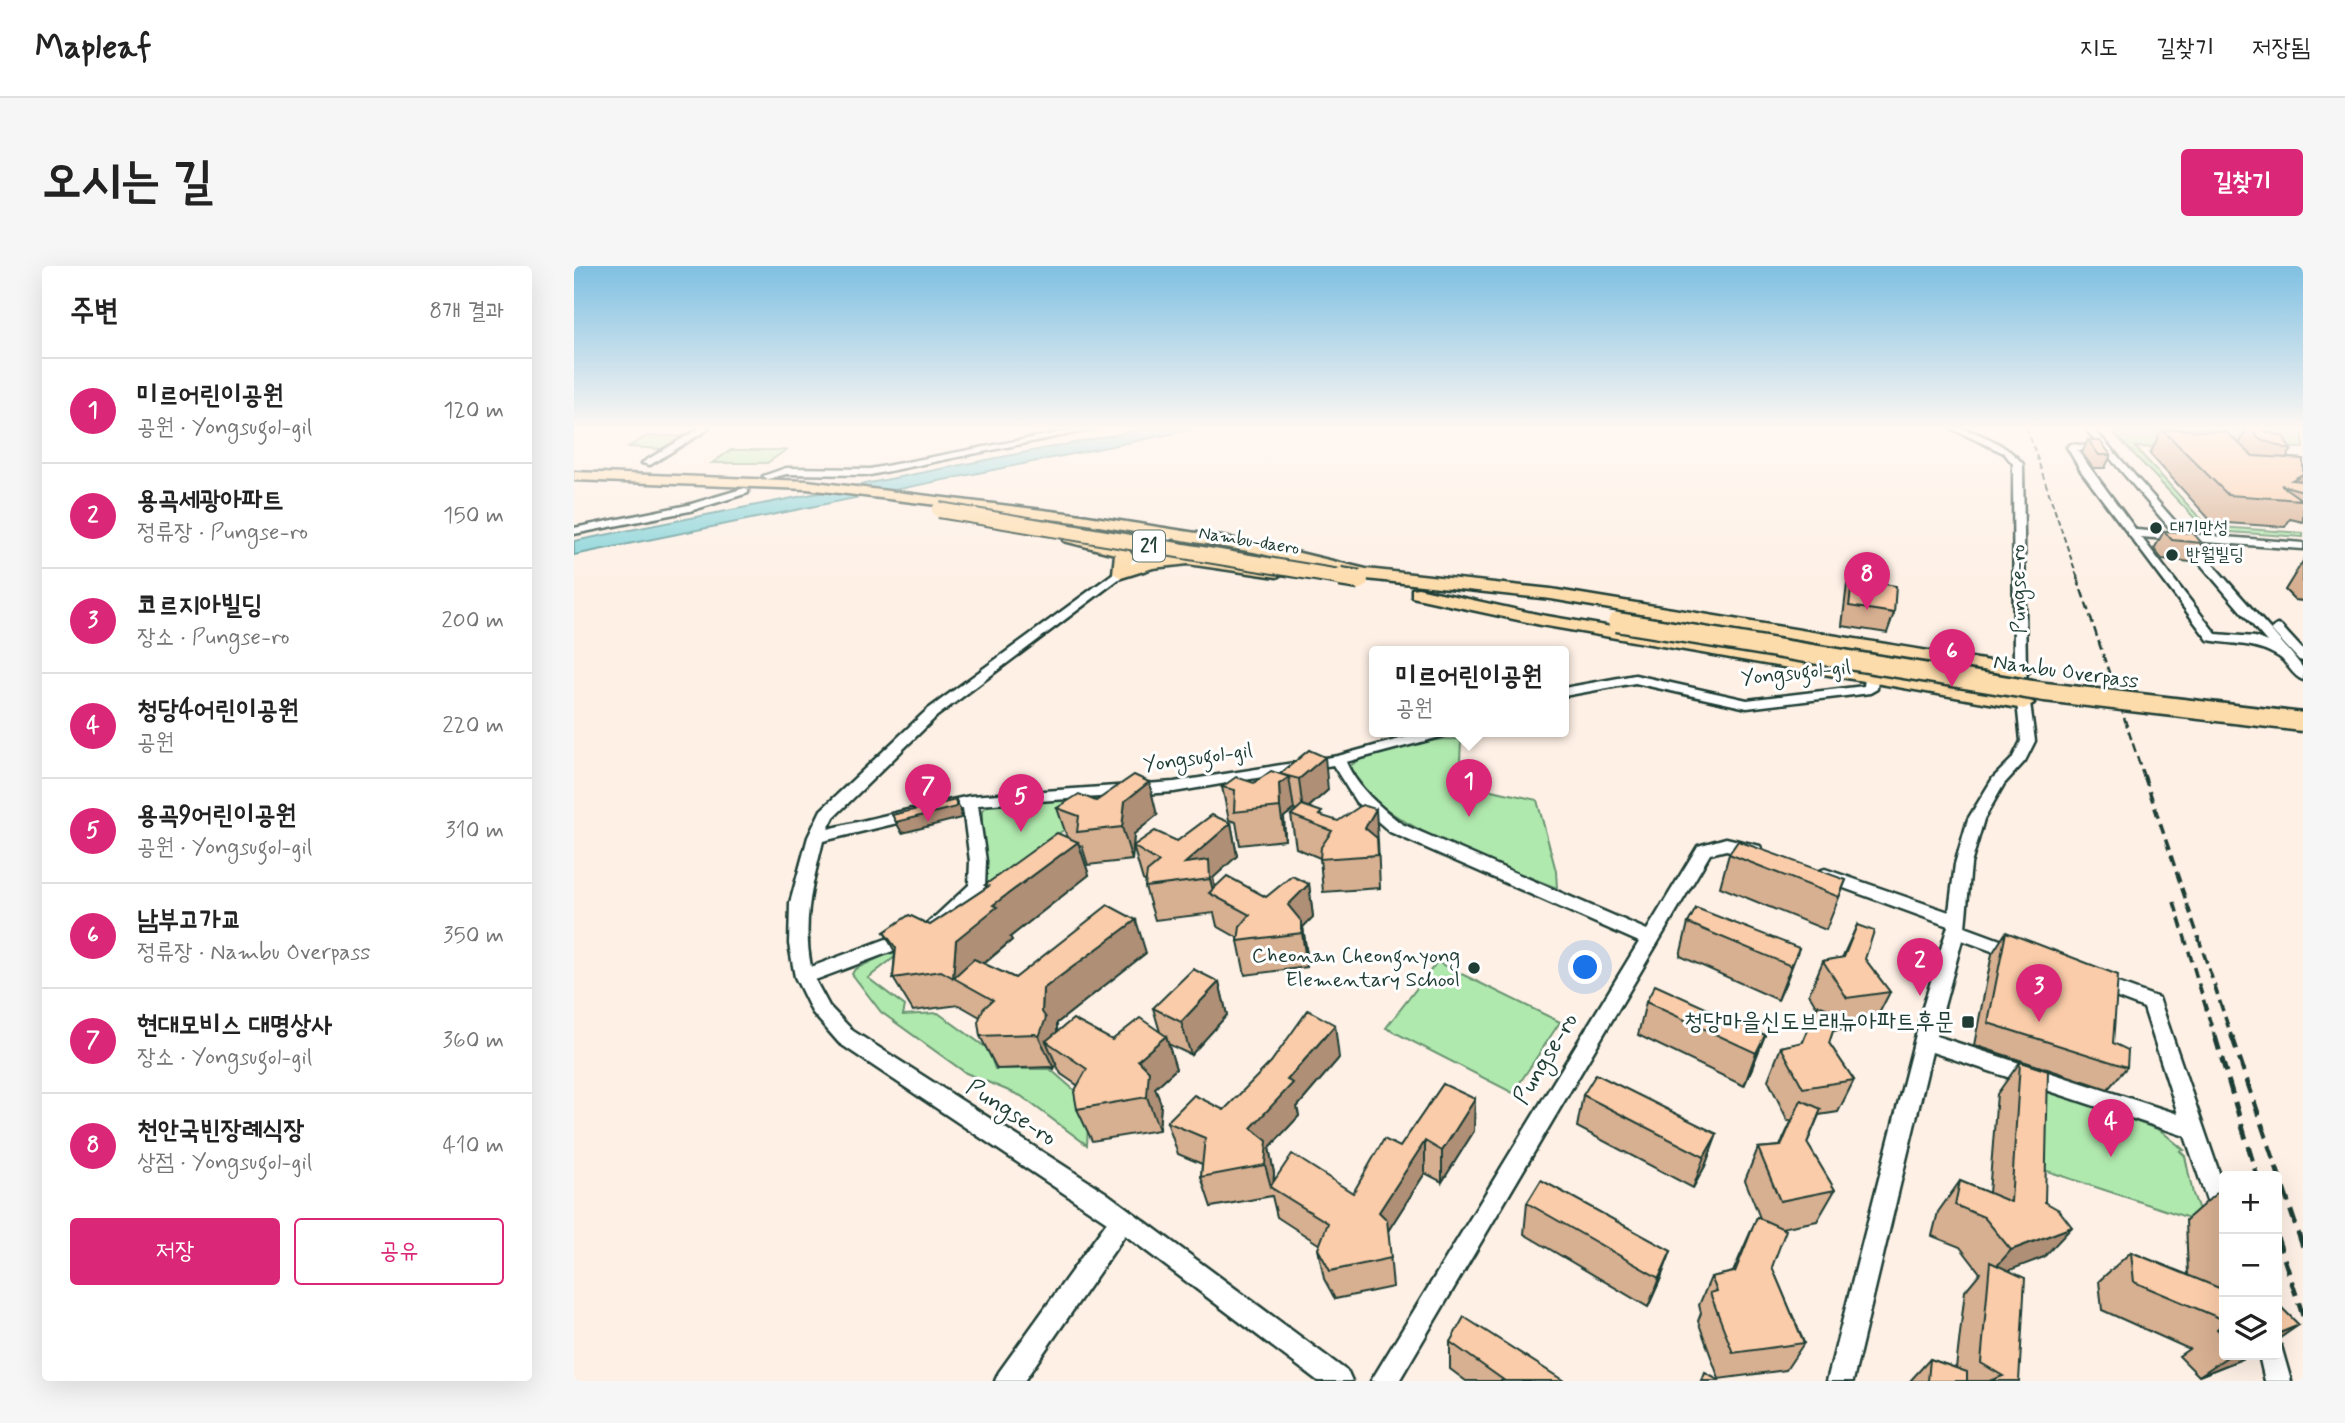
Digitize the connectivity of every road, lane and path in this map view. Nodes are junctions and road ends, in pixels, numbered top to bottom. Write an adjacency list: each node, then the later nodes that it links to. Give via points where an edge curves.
1 (581, 480): 7 (highway, 21)
2 (614, 480): 8 (highway, Nambu-daero / 21, via 807,485)
3 (2018, 480): 26 (street, Pungse-ro)
4 (2092, 480): 11 (street)
5 (2134, 480): 12 (street)
6 (2146, 480): 13 (street)
7 (686, 496): 8 (highway, Nambu-daero / 21, via 707,488 785,489); 9 (street)
8 (946, 508): 10 (highway); 14 (highway); 19 (highway, Nambu-daero / 21, bridge)
9 (574, 531)
10 (1175, 533): 16 (street); 19 (highway, via 1254,547)
11 (2133, 533): 12 (street); 22 (street, via 2212,637)
12 (2183, 537): 13 (street); 21 (street)
13 (2199, 538): 15 (street); 25 (street)
14 (1091, 542): 16 (highway); 18 (highway, via 1121,551 1125,556)
15 (2303, 546)
16 (1150, 553): 17 (highway); 18 (street)
17 (1188, 559): 18 (highway, via 1151,563); 19 (highway, via 1240,568)
18 (1121, 573): 36 (street, Pungse-ro, via 932,713 827,814)
19 (1363, 577): 20 (highway, Nambu-daero / 21); 23 (highway, via 1551,594); 28 (highway, via 1541,620)
20 (1618, 619): 31 (highway, Nambu Overpass / 21, via 2031,683); 32 (highway, Nambu Overpass / 21, bridge, via 2044,693)
21 (2267, 634): 22 (street); 24 (street)
22 (2255, 641): 24 (street)
23 (1875, 648): 26 (highway); 28 (street, Yongsugol-gil)
24 (2287, 656): 27 (street)
25 (2303, 657)
26 (2021, 672): 30 (street, Pungse-ro)
27 (2303, 676)
28 (1872, 677): 29 (street, Yongsugol-gil, via 1870,689 1747,704 1635,679); 30 (highway)
29 (1569, 691)
30 (2024, 703): 39 (street, Pungse-ro, via 2028,741 1976,819 1963,864)
31 (2303, 712)
32 (2303, 722)
33 (1424, 737): 34 (street, Yongsugol-gil)
34 (1338, 760): 35 (street, Yongsugol-gil, via 1174,787); 40 (street, via 1345,779 1366,805 1396,828)
35 (970, 801): 36 (street, Yongsugol-gil); 43 (street, via 977,887 931,930)
36 (816, 837): 43 (street, Pungse-ro, via 799,903 798,944)
37 (1767, 854): 40 (street, Pungse-ro, via 1726,844 1703,850)
38 (1805, 868): 39 (street)
39 (1956, 926): 41 (street); 44 (street, Pungse-ro)
40 (1650, 939): 51 (street, Pungse-ro)
41 (2034, 959)
42 (2073, 974): 45 (street, via 2152,1003)
43 (804, 977): 47 (street, Pungse-ro, via 822,1012 846,1037)
44 (1925, 1041): 45 (street); 52 (street, Pungse-ro)
45 (2193, 1129): 46 (street)
46 (2219, 1204)
47 (1123, 1219): 49 (street); 50 (street, Pungse-ro)
48 (2273, 1360): 53 (street)
49 (1008, 1381)
50 (1339, 1381)
51 (1384, 1381)
52 (1840, 1381)
53 (2278, 1381)

